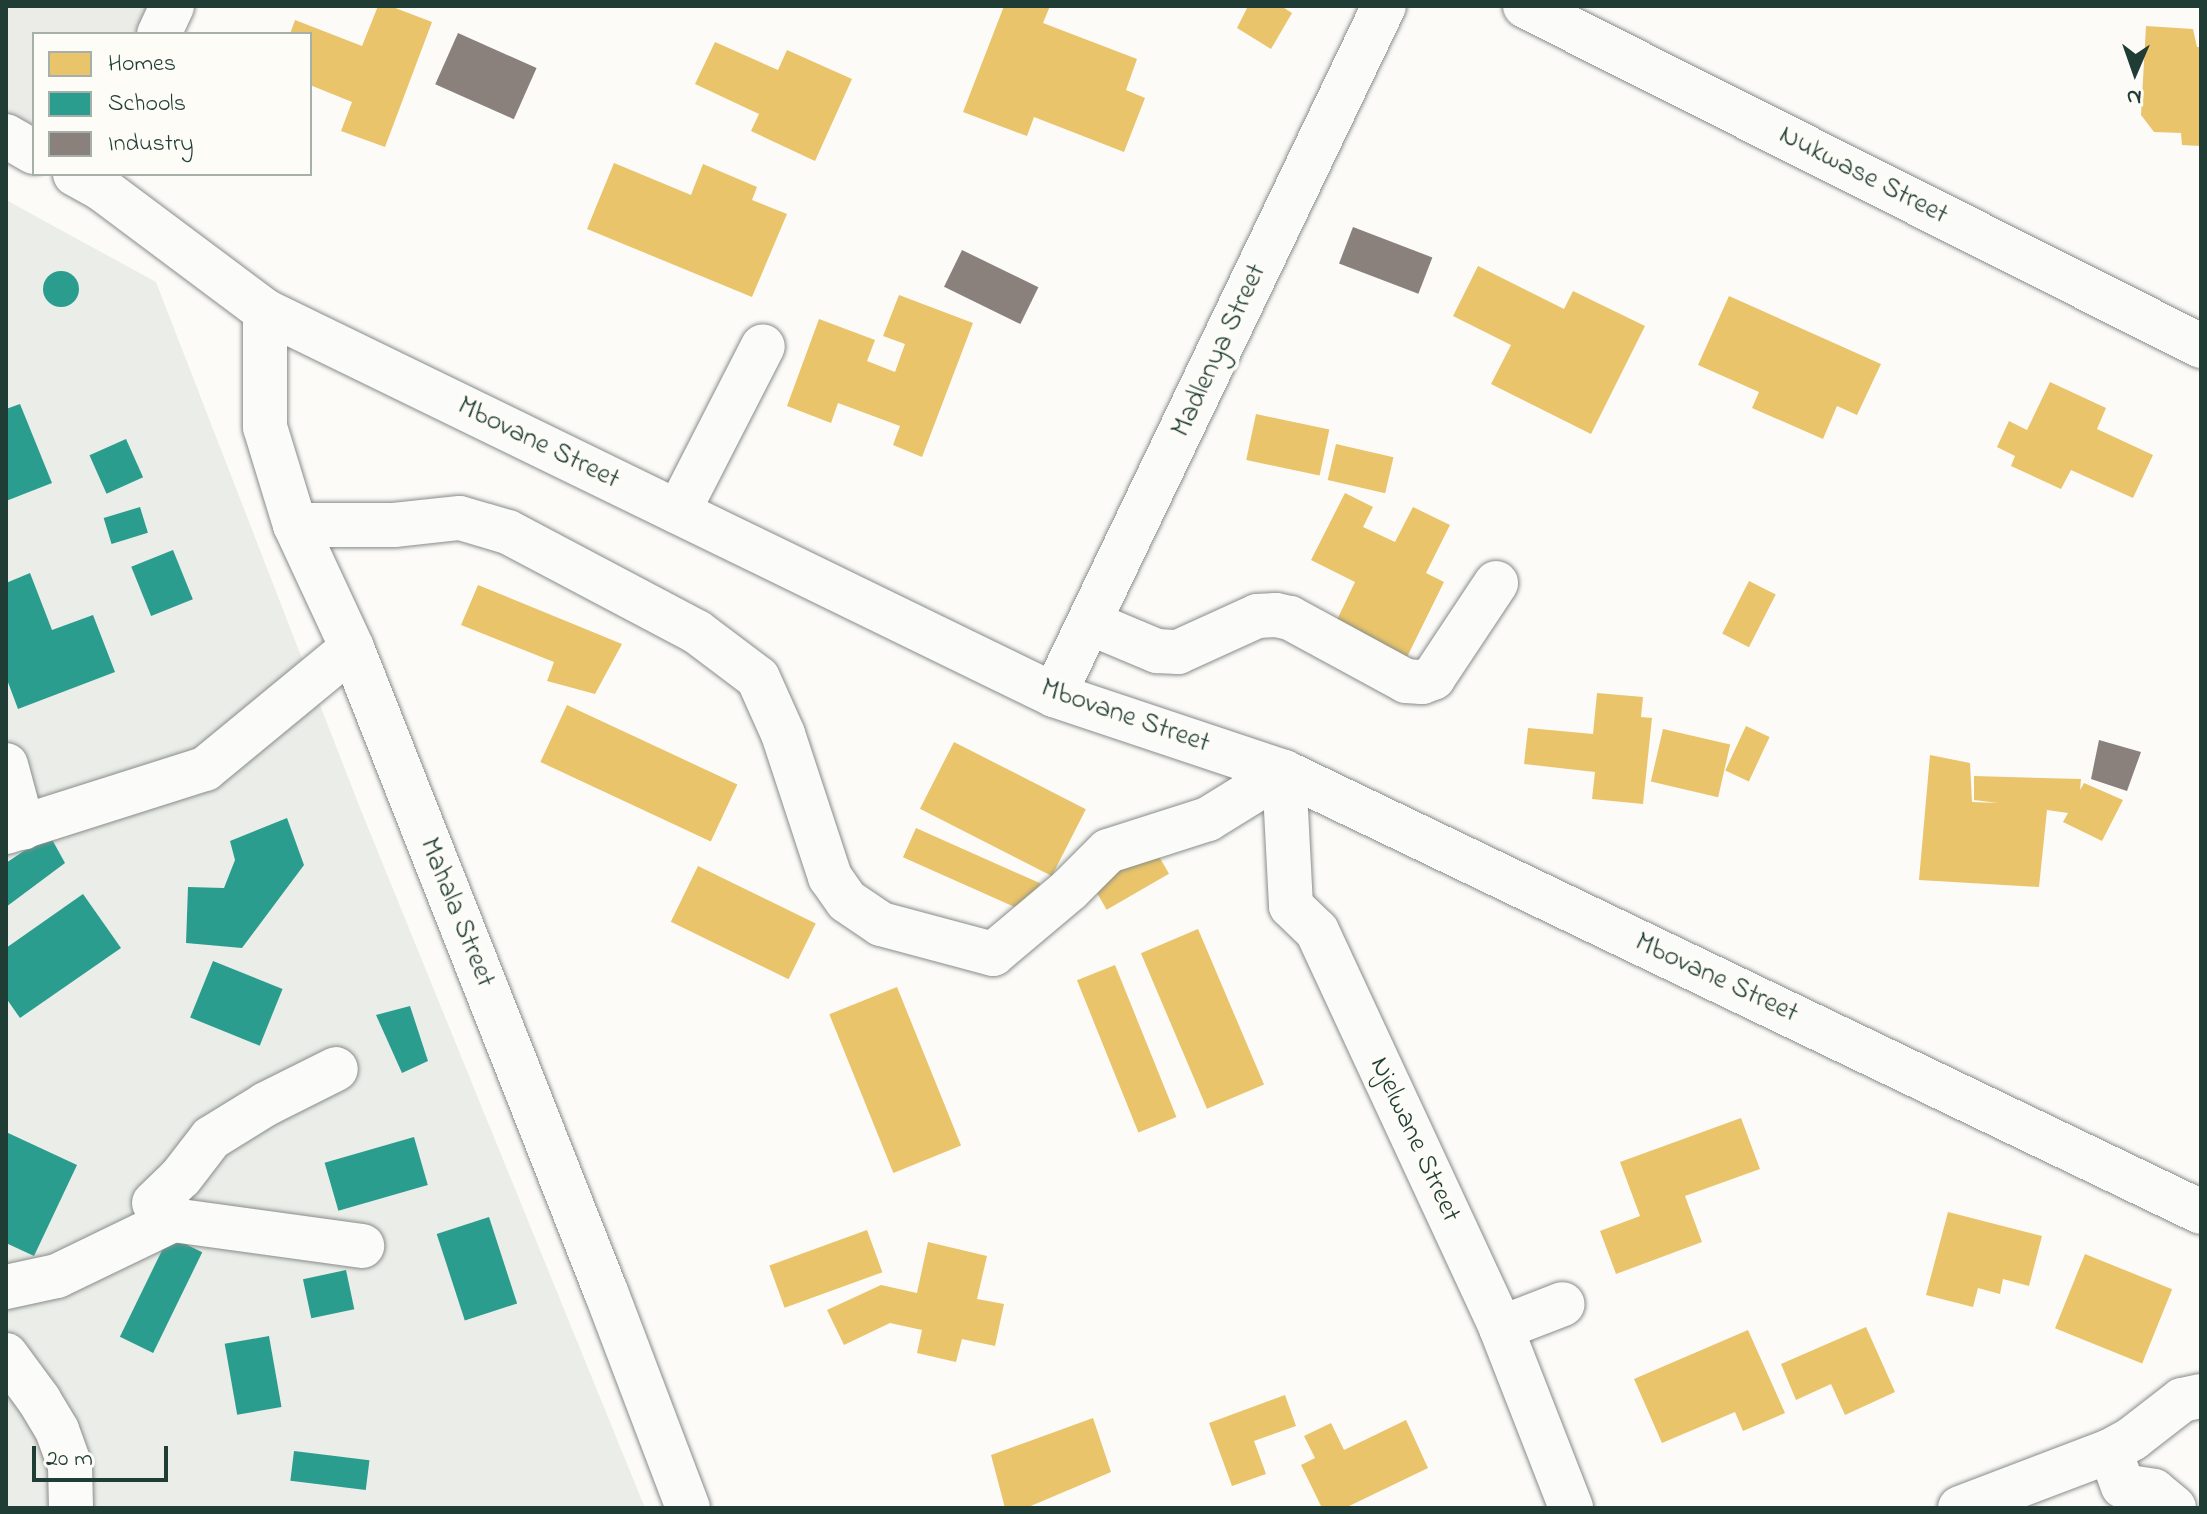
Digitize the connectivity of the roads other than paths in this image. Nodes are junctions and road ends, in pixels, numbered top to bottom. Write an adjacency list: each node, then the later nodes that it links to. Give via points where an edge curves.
1 (172, 6): 4 (street)
2 (1384, 6): 14 (street, Madlenya Street)
3 (1525, 6): 10 (street, Nukwase Street)
4 (160, 32)
5 (6, 136): 6 (street)
6 (32, 151)
7 (95, 179): 8 (street, Mbovane Street)
8 (265, 311): 11 (street, Mbovane Street); 12 (street, Mahala Street, via 265,427)
9 (763, 346): 11 (street)
10 (2201, 346)
11 (678, 512): 16 (street, Mbovane Street)
12 (295, 525): 15 (street, Mahala Street); 18 (street, via 394,525 460,518 508,532 697,632 758,678 783,734 830,877 847,901 881,924 993,954 1108,851 1208,819)
13 (1496, 583): 14 (street, via 1433,678 1422,682 1406,681 1276,615 1257,616 1178,652 1157,651)
14 (1090, 623): 16 (street, Madlenya Street)
15 (352, 648): 19 (street, via 205,769); 31 (street, Mahala Street)
16 (1054, 695): 18 (street, Mbovane Street)
17 (6, 765): 19 (street)
18 (1284, 772): 22 (street, Mbovane Street); 26 (street, Njelwane Street, via 1291,906 1317,931)
19 (14, 830)
20 (336, 1069): 21 (street, via 211,1138)
21 (154, 1203)
22 (2201, 1212)
23 (362, 1246): 24 (street, via 173,1220 57,1276)
24 (6, 1287)
25 (1563, 1304): 26 (street)
26 (1501, 1328): 32 (street, Njelwane Street)
27 (6, 1355): 30 (street, via 57,1430)
28 (2201, 1396): 29 (street, via 2182,1400)
29 (2110, 1451): 33 (street); 34 (street, via 2123,1486 2154,1491)
30 (77, 1498)
31 (688, 1508)
32 (1571, 1508)
33 (1960, 1508)
34 (2174, 1508)

